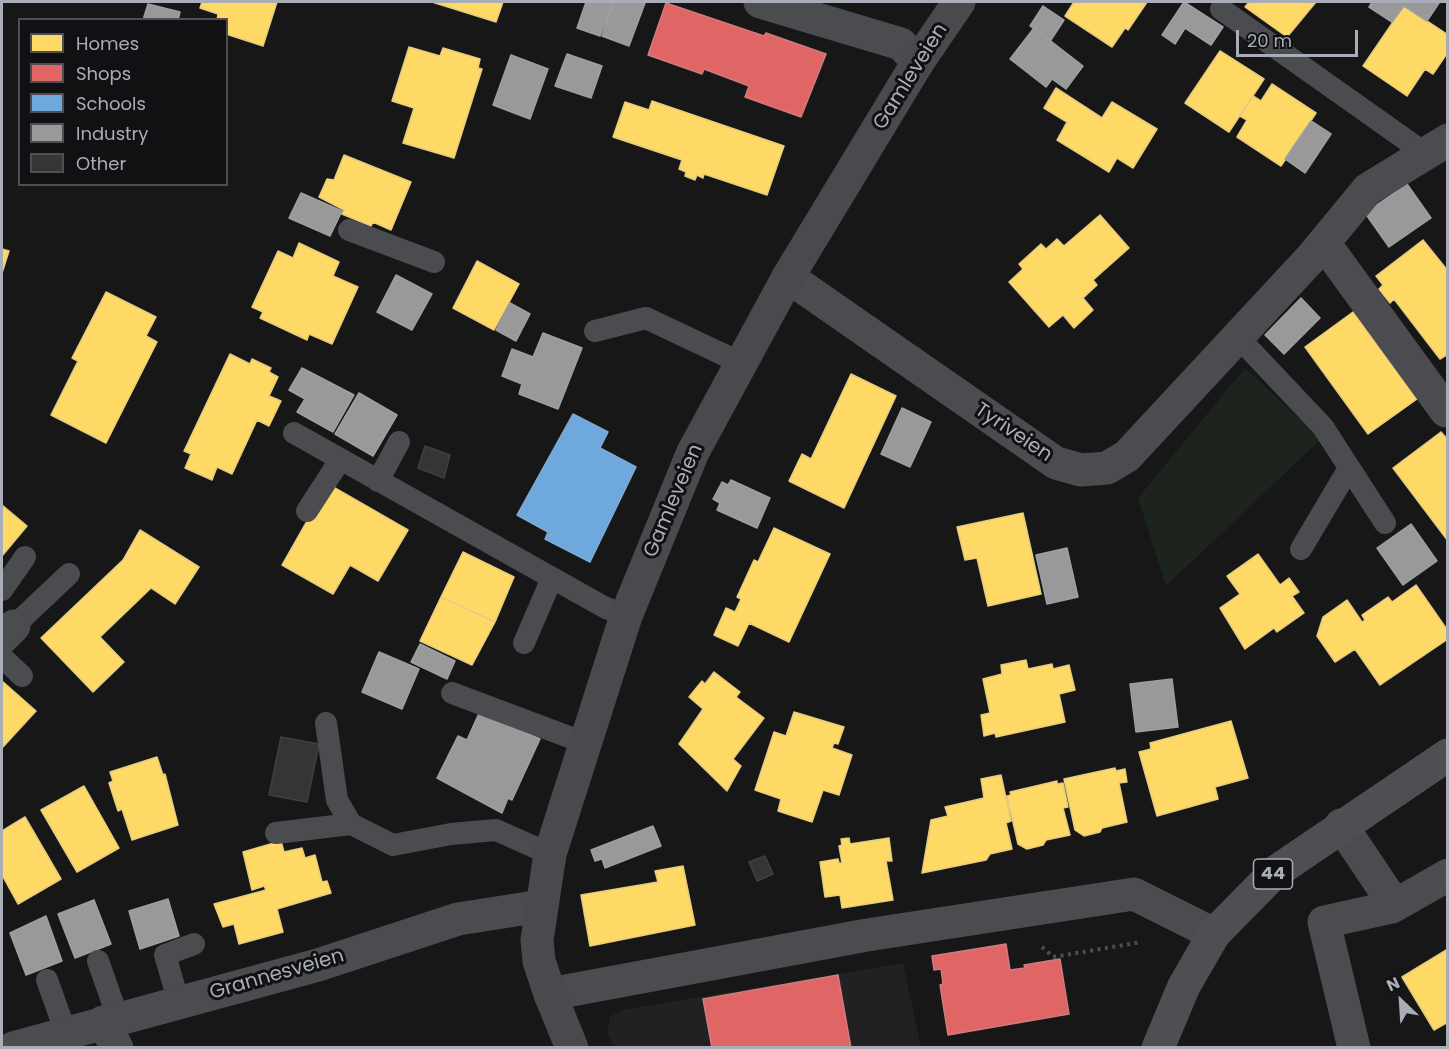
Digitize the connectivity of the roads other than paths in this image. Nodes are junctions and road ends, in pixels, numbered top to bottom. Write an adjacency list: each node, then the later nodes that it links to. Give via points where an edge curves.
1 (760, 2): 4 (street, via 901,44)
2 (959, 2): 4 (street, Gamleveien)
3 (1221, 9): 5 (lane)
4 (918, 62): 9 (street, Gamleveien)
5 (1437, 147): 7 (street, Tyriveien, via 1368,189)
6 (349, 230): 8 (lane)
7 (1324, 243): 11 (street, Tyriveien); 13 (street)
8 (434, 262)
9 (788, 277): 11 (street, Tyriveien, via 1056,463 1109,477); 12 (street, Gamleveien)
10 (595, 331): 12 (lane, via 646,318)
11 (1238, 337): 17 (lane, via 1323,427)
12 (741, 363): 26 (street, Gamleveien, via 693,452)
13 (1446, 411)
14 (294, 433): 16 (lane)
15 (399, 442): 18 (lane)
16 (340, 460): 18 (lane); 19 (lane)
17 (1349, 468): 20 (lane); 21 (lane)
18 (378, 481): 24 (lane)
19 (307, 511)
20 (1384, 523)
21 (1300, 549)
22 (25, 557): 25 (lane)
23 (69, 574): 27 (lane)
24 (552, 578): 26 (lane); 28 (lane)
25 (2, 590)
26 (626, 616): 33 (street, Gamleveien)
27 (8, 632)
28 (524, 643)
29 (2, 657): 30 (lane)
30 (22, 676)
31 (452, 693): 33 (lane)
32 (326, 723): 35 (lane, via 337,800)
33 (585, 743): 38 (street, Gamleveien)
34 (1448, 755): 36 (main road, 44)
35 (351, 824): 37 (lane); 38 (lane, via 393,845 496,830)
36 (1341, 825): 41 (street, via 1386,892); 42 (main road, 44, via 1274,873)
37 (276, 833)
38 (550, 854): 40 (street, Gamleveien)
39 (1448, 875): 41 (street)
40 (541, 906): 46 (street, Gamleveien, via 539,961); 47 (street, Grannesveien, via 458,919 318,965)
41 (1392, 908): 50 (street, via 1324,921)
42 (1214, 934): 46 (street, via 1134,894 867,935); 53 (main road, 44, via 1184,986)
43 (194, 944): 47 (lane, via 165,955)
44 (98, 962): 48 (lane)
45 (47, 980): 49 (lane)
46 (550, 994): 52 (street, Gamleveien)
47 (178, 1004): 48 (street, Grannesveien)
48 (113, 1029): 49 (street, Grannesveien)
49 (66, 1033): 51 (street, Grannesveien)
50 (1347, 1045)
51 (13, 1047)
52 (572, 1047)
53 (1158, 1047)

